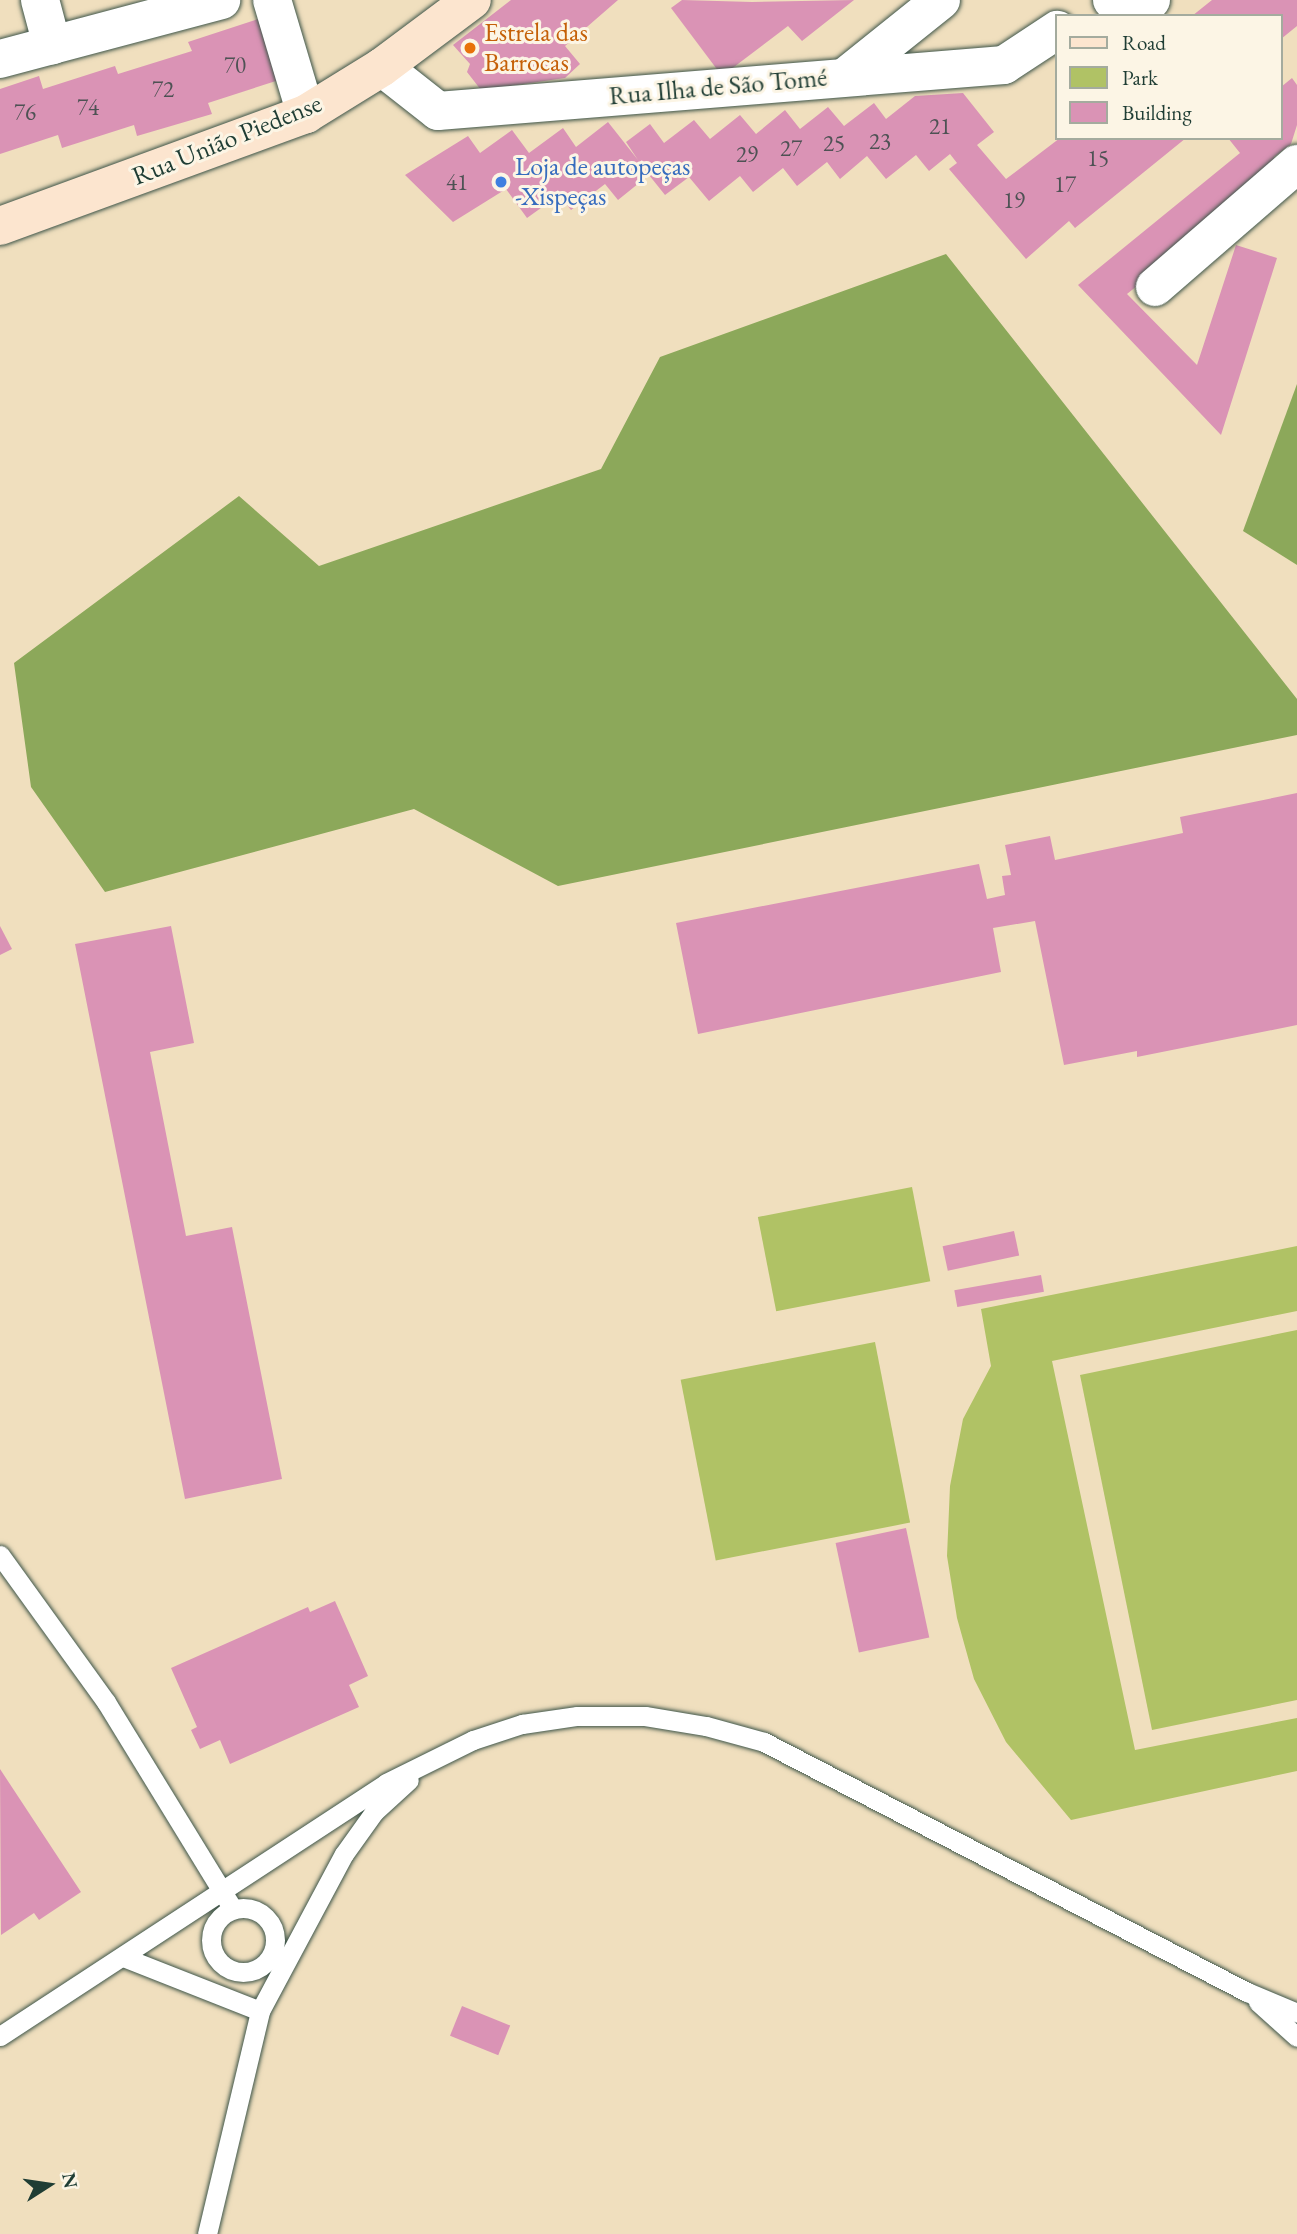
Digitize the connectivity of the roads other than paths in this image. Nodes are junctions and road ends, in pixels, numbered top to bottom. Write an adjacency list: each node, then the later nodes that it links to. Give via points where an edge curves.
1 (40, 0): 11 (street)
2 (221, 0): 11 (street)
3 (272, 0): 15 (street)
4 (472, 0): 13 (street, Rua União Piedense)
5 (941, 0): 14 (street)
6 (1104, 0): 9 (street)
7 (1112, 0): 8 (street)
8 (1151, 0)
9 (1080, 14)
10 (1056, 31): 14 (street, Rua Ilha de São Tomé, via 1004,65)
11 (52, 45): 12 (street)
12 (0, 60)
13 (382, 67): 14 (street, Rua Ilha de São Tomé, via 438,111); 15 (street, Rua União Piedense)
14 (845, 77)
15 (306, 114): 17 (street, Rua União Piedense)
16 (1297, 164): 18 (street)
17 (0, 226)
18 (1155, 287)
19 (0, 1555): 21 (lane, via 106,1702)
20 (438, 1756): 21 (lane, via 386,1783); 25 (lane, via 522,1724 577,1716 645,1716 764,1742); 26 (lane, via 374,1812 344,1854)
21 (228, 1901): 22 (lane); 23 (lane, via 212,1932); 24 (lane, via 271,1923 276,1935)
22 (123, 1957): 26 (lane); 28 (lane)
23 (216, 1957): 24 (lane, via 236,1972 248,1972); 26 (lane)
24 (270, 1959): 26 (lane)
25 (1247, 1992): 27 (lane); 29 (lane)
26 (260, 2011): 30 (lane)
27 (1297, 2013)
28 (0, 2036)
29 (1297, 2037)
30 (207, 2234)

